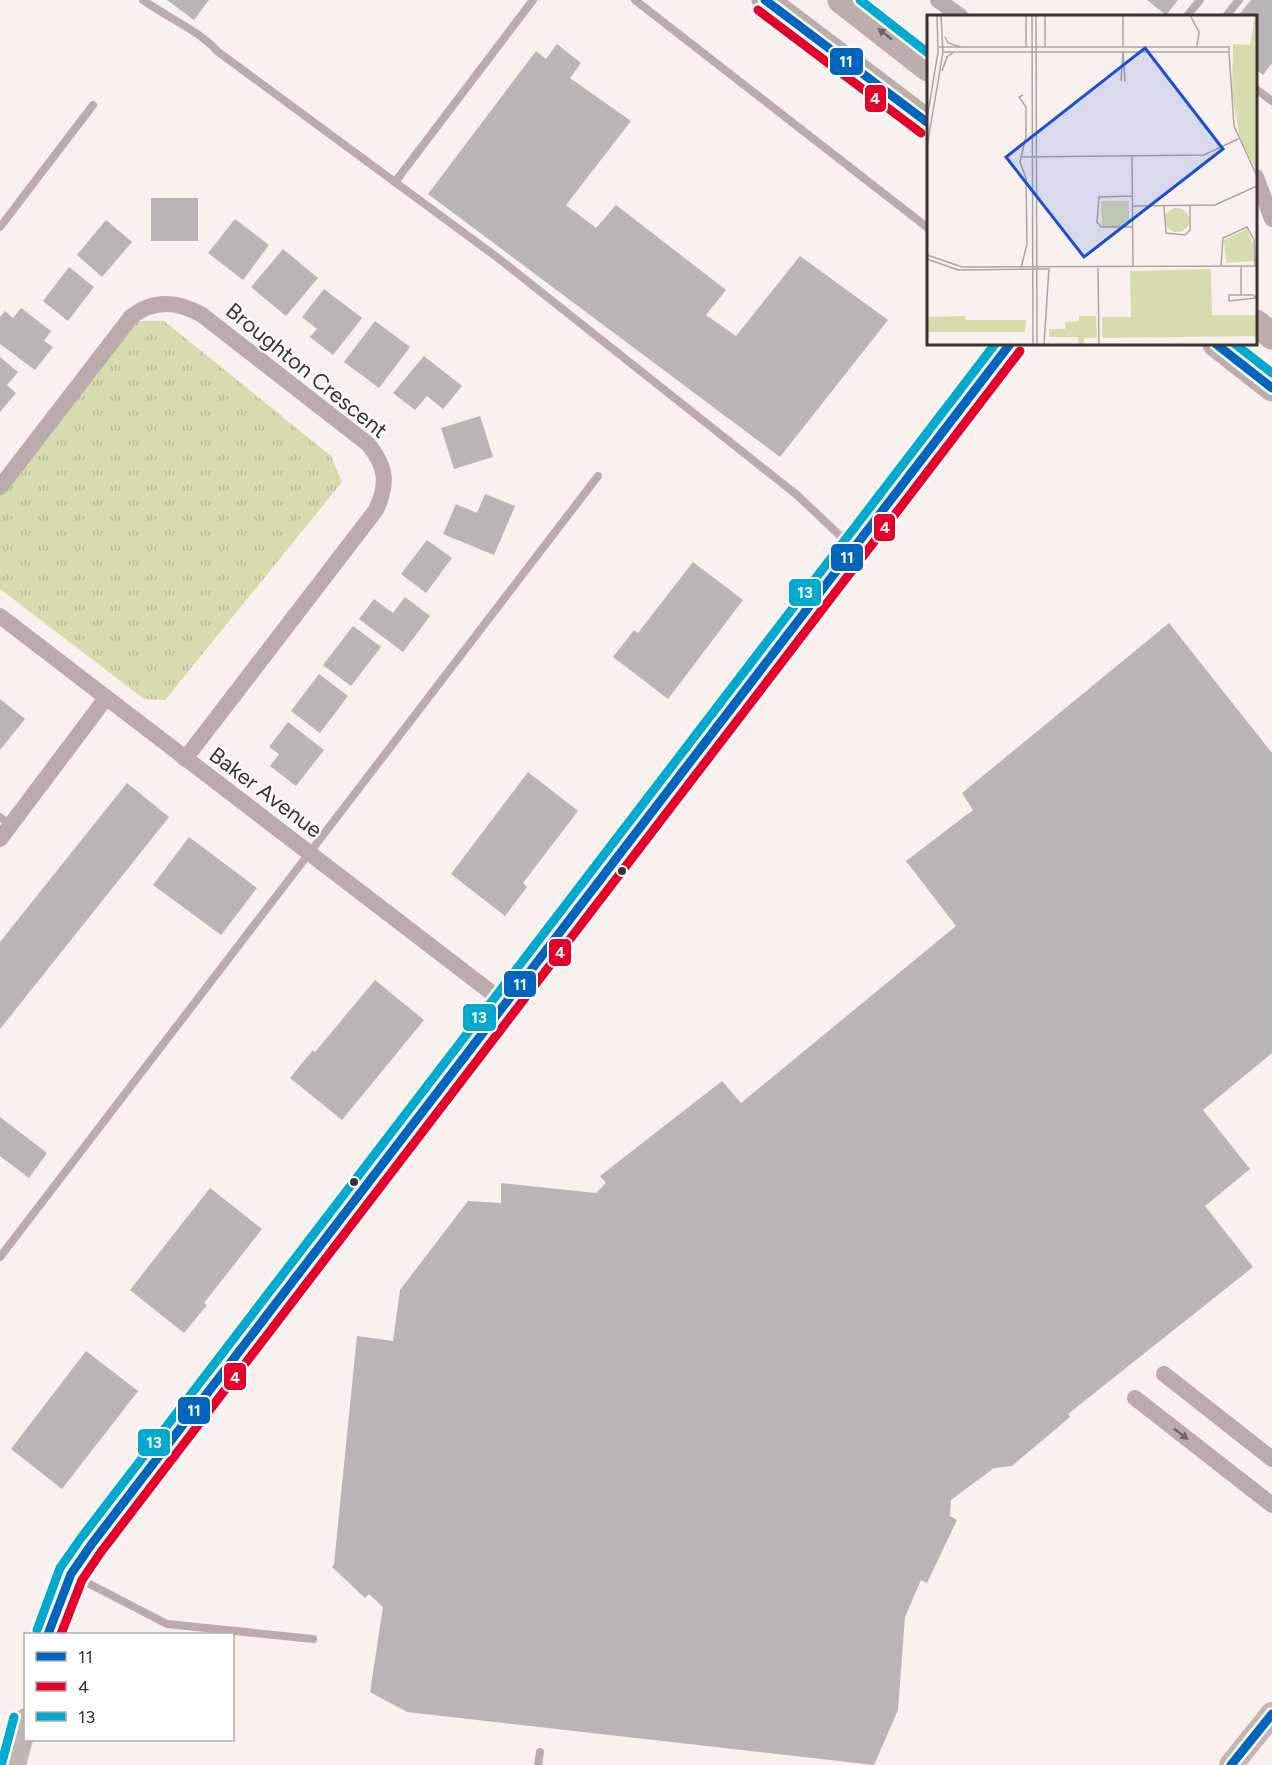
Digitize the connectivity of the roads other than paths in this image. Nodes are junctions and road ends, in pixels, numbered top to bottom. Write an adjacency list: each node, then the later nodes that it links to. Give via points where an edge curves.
1 (143, 0): 18 (lane, via 210,43)
2 (533, 0): 18 (lane)
3 (635, 0): 21 (lane)
4 (765, 0): 16 (main road)
5 (841, 0): 12 (main road, one-way to 5)
6 (938, 0): 9 (street)
7 (1200, 0): 10 (lane)
8 (1239, 0): 11 (lane)
9 (959, 15)
10 (1188, 15)
11 (1227, 15)
12 (927, 67)
13 (1257, 90): 14 (lane)
14 (1272, 101)
15 (93, 105): 20 (lane)
16 (927, 122)
17 (1257, 180): 19 (street)
18 (395, 182): 29 (lane, via 664,388 797,495)
19 (1272, 219)
20 (0, 227)
21 (927, 227)
22 (1257, 324): 23 (main road)
23 (1272, 336)
24 (1009, 345): 29 (street)
25 (1217, 345): 26 (main road)
26 (1272, 388)
27 (598, 476): 34 (lane)
28 (0, 487): 32 (street, Broughton Crescent, via 130,317 158,304 180,305 202,315 368,444 379,457 385,486 376,510)
29 (854, 548): 35 (street)
30 (0, 616): 31 (street, Baker Avenue)
31 (106, 698): 32 (street, Baker Avenue); 33 (street)
32 (186, 759): 34 (street, Baker Avenue)
33 (3, 827)
34 (309, 853): 35 (street, Baker Avenue); 36 (lane)
35 (505, 1003): 41 (street)
36 (0, 1257)
37 (1164, 1374): 39 (street)
38 (1135, 1398): 40 (street, one-way to 40)
39 (1272, 1459)
40 (1272, 1505)
41 (71, 1574): 42 (street); 43 (lane, via 167,1624)
42 (49, 1633)
43 (313, 1639)
44 (1272, 1714): 49 (street)
45 (24, 1728): 47 (street)
46 (540, 1752): 48 (lane)
47 (14, 1765)
48 (538, 1765)
49 (1231, 1765)

